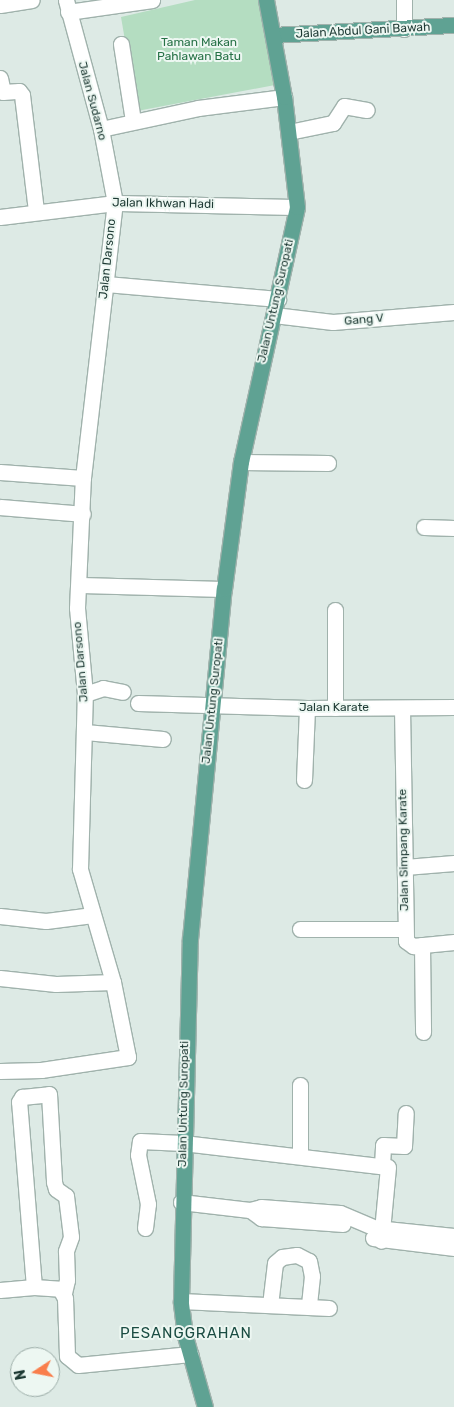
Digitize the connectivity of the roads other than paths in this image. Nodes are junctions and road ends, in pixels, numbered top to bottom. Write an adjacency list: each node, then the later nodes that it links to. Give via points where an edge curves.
1 (32, 0): 5 (street)
2 (152, 0): 6 (street)
3 (266, 0): 9 (main road, Jalan Untung Suropati)
4 (404, 0): 8 (street)
5 (0, 5)
6 (67, 6): 15 (street, Jalan Sudarno)
7 (454, 25): 8 (main road, Jalan Abdul Gani Bawah)
8 (404, 29): 9 (main road, Jalan Abdul Gani Bawah)
9 (273, 36): 12 (main road, Jalan Untung Suropati)
10 (121, 44): 14 (street)
11 (0, 78): 19 (street, via 4,92 19,91 22,95)
12 (284, 97): 14 (street, via 198,108); 16 (main road, Jalan Untung Suropati)
13 (367, 110): 16 (street, via 344,106 333,123)
14 (133, 121): 15 (street)
15 (101, 129): 17 (street, Jalan Sudarno)
16 (289, 132): 18 (main road, Jalan Untung Suropati)
17 (115, 203): 18 (street, Jalan Ikhwan Hadi); 19 (street, Jalan Ikhwan Hadi); 21 (street, Jalan Darsono)
18 (297, 207): 22 (main road, Jalan Untung Suropati)
19 (36, 211): 20 (street, Jalan Ikhwan Hadi)
20 (0, 217)
21 (106, 284): 22 (street); 28 (street, Jalan Darsono)
22 (278, 298): 24 (main road, Jalan Untung Suropati)
23 (454, 312): 24 (street, Gang V, via 334,322)
24 (274, 316): 25 (main road, Jalan Untung Suropati)
25 (240, 462): 26 (street); 34 (main road, Jalan Untung Suropati)
26 (328, 463)
27 (0, 472): 28 (street)
28 (83, 478): 30 (street, Jalan Darsono)
29 (0, 507): 30 (street)
30 (83, 514): 33 (street, Jalan Darsono)
31 (424, 527): 32 (street)
32 (454, 528)
33 (80, 585): 34 (street); 37 (street, Jalan Darsono, via 78,636)
34 (224, 589): 39 (main road, Jalan Untung Suropati)
35 (335, 610): 42 (street)
36 (123, 692): 37 (street, via 103,688)
37 (85, 694): 44 (street, Jalan Darsono)
38 (138, 703): 39 (street, Jalan Karate)
39 (213, 707): 41 (street, Jalan Karate); 61 (main road, Jalan Untung Suropati, via 190,939)
40 (454, 707): 43 (street, Jalan Karate)
41 (307, 708): 42 (street, Jalan Karate); 46 (street)
42 (335, 708): 43 (street, Jalan Karate)
43 (402, 708): 48 (street, Jalan Simpang Karate)
44 (85, 732): 45 (street); 49 (street, Jalan Darsono, via 80,869)
45 (163, 739)
46 (304, 780)
47 (454, 863): 48 (street)
48 (404, 867): 51 (street, Jalan Simpang Karate)
49 (93, 915): 50 (street, via 46,921); 56 (street, Jalan Darsono)
50 (0, 916)
51 (404, 928): 52 (street); 54 (street, Jalan Simpang Karate, via 408,944)
52 (300, 929)
53 (454, 942): 54 (street)
54 (422, 945): 57 (street)
55 (0, 978): 56 (street, via 56,984)
56 (113, 982): 58 (street, Jalan Darsono, via 128,1057 41,1070)
57 (423, 1032)
58 (0, 1071)
59 (300, 1084): 62 (street)
60 (406, 1113): 63 (street, via 404,1146 383,1145)
61 (182, 1143): 62 (street); 64 (main road, Jalan Untung Suropati); 65 (street, via 140,1141 138,1155 148,1204)
62 (300, 1155): 63 (street)
63 (382, 1166): 66 (street, via 388,1167)
64 (182, 1202): 66 (street, via 250,1210 261,1218 347,1225); 72 (main road, Jalan Untung Suropati)
65 (145, 1228)
66 (381, 1235): 67 (street); 68 (street)
67 (454, 1236)
68 (454, 1248)
69 (34, 1287): 70 (street); 71 (street, via 55,1286); 71 (street, via 18,1102 22,1097 49,1094 54,1182 56,1189 66,1196 71,1237 66,1251)
70 (0, 1290)
71 (64, 1293): 76 (street, via 67,1356 74,1364)
72 (181, 1301): 73 (street); 76 (main road, Jalan Untung Suropati)
73 (270, 1305): 74 (street); 74 (street, via 275,1263 282,1257 297,1255 309,1261 312,1276)
74 (309, 1307): 75 (street)
75 (329, 1308)
76 (190, 1354): 77 (main road, Jalan Untung Suropati)
77 (206, 1407)

